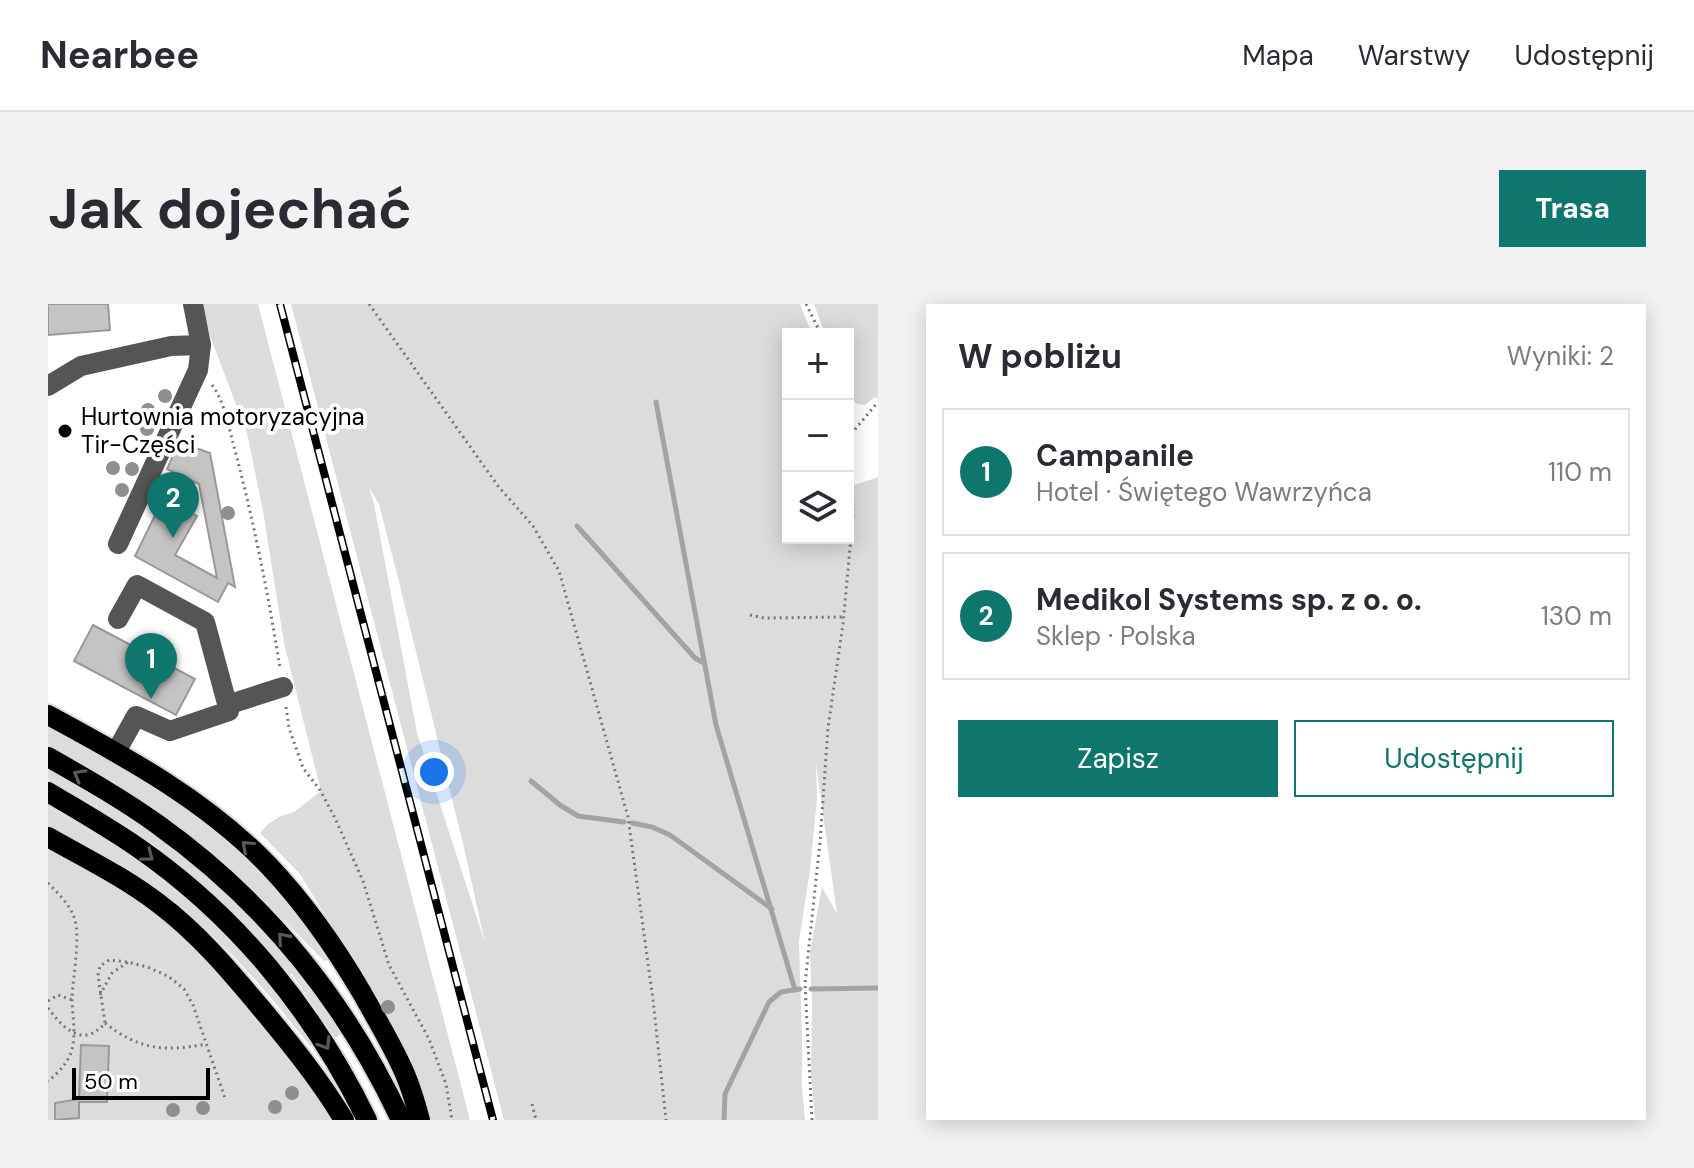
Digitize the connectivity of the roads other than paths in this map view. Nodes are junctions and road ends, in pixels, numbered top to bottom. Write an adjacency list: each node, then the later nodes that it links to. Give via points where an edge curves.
1 (193, 304): 2 (street)
2 (201, 345): 3 (street, via 171,346 81,366); 4 (street, via 198,370)
3 (48, 386)
4 (118, 544)
5 (118, 619): 7 (street, via 137,585 205,622)
6 (283, 687): 7 (street)
7 (227, 705): 9 (street, via 229,711 170,731 136,716)
8 (48, 715): 9 (main road)
9 (116, 752): 16 (main road, one-way to 9, via 406,1076 379,1023 326,936 289,888 215,819)
10 (48, 757): 15 (main road, one-way to 10, via 335,1003 262,915 157,824)
11 (48, 792): 14 (main road, one-way to 14, via 149,856 237,932 309,1019)
12 (48, 837): 13 (main road, via 134,886 182,922 267,1015)
13 (344, 1120)
14 (367, 1120)
15 (401, 1120)
16 (420, 1120)

